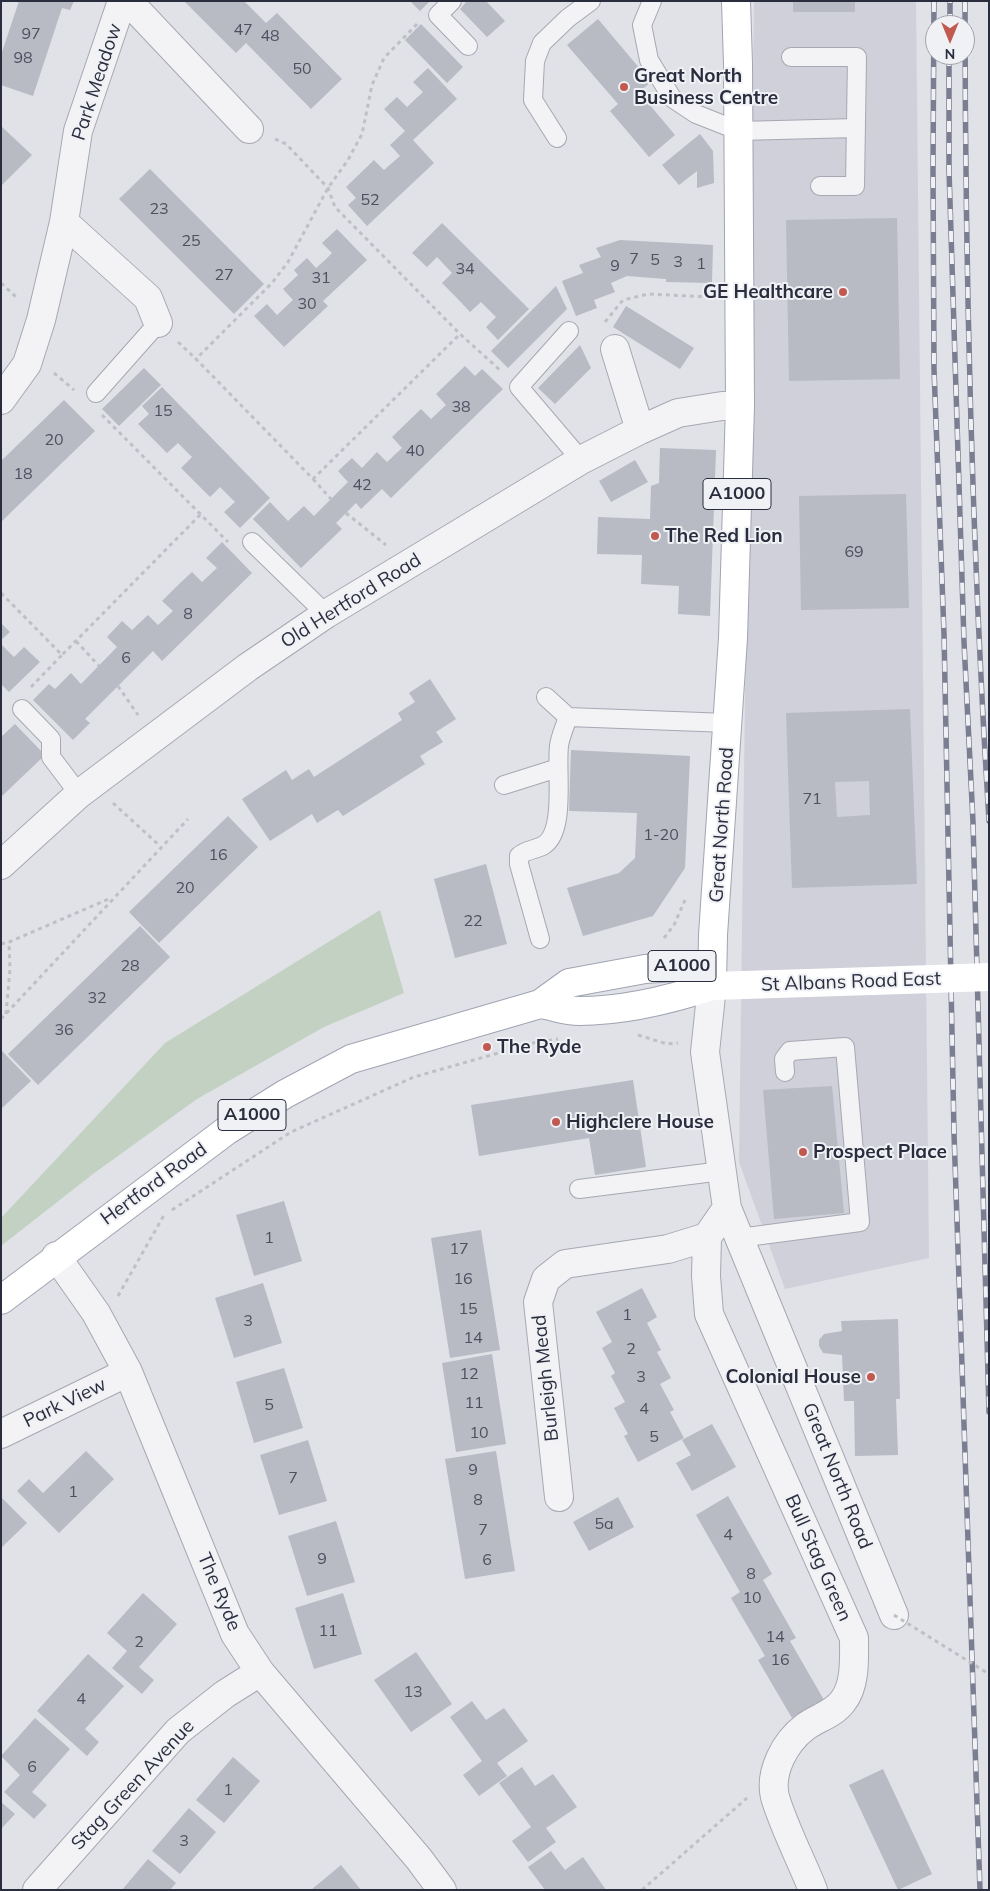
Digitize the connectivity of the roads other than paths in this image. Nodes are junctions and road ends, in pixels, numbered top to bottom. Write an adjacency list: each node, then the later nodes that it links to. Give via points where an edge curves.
1 (122, 1): 14 (street, Park Meadow, via 78,131)
2 (128, 1): 10 (street, Park Meadow)
3 (452, 1): 7 (lane, via 438,15)
4 (591, 1): 12 (lane, via 542,43 535,61 533,100)
5 (652, 1): 11 (lane, via 642,26 649,60 672,98 696,114)
6 (736, 1): 11 (main road, Great North Road / A1000)
7 (468, 46)
8 (791, 57): 9 (lane, via 856,57)
9 (856, 128): 11 (lane); 13 (lane, via 855,186)
10 (249, 129)
11 (739, 131): 20 (main road, Great North Road / A1000)
12 (557, 138)
13 (820, 186)
14 (64, 222): 15 (street, via 148,298); 19 (street, Park Meadow, via 41,320 26,364)
15 (158, 323): 18 (lane)
16 (569, 331): 22 (lane, via 518,386)
17 (615, 349): 21 (street)
18 (96, 393)
19 (1, 400)
20 (740, 406): 21 (street, Old Hertford Road, via 678,413); 28 (main road, Great North Road / A1000)
21 (640, 430): 22 (street, Old Hertford Road)
22 (581, 460): 24 (street, Old Hertford Road)
23 (252, 542): 24 (lane)
24 (326, 614): 31 (street, Old Hertford Road, via 248,667)
25 (546, 697): 27 (lane)
26 (22, 709): 31 (lane, via 51,739 51,757)
27 (568, 717): 28 (lane); 29 (lane, via 559,745)
28 (728, 723): 35 (main road, Great North Road / A1000)
29 (558, 768): 30 (lane); 33 (lane, via 557,818 553,833 544,845 526,850 519,856)
30 (504, 785)
31 (86, 789): 32 (street, Old Hertford Road)
32 (1, 865)
33 (540, 939)
34 (989, 977): 35 (main road, St Albans Road East, bridge)
35 (712, 986): 37 (street, Great North Road, via 705,1052); 42 (main road, Hertford Road / A1000, via 689,966 644,969 569,983 540,1004 351,1059 226,1130)
36 (785, 1072): 41 (lane, via 784,1059 790,1051 845,1047 860,1222)
37 (722, 1171): 38 (lane); 39 (street, Great North Road)
38 (579, 1189)
39 (727, 1208): 40 (street); 41 (street, Great North Road)
40 (707, 1237): 46 (street, Burleigh Mead, via 668,1249 565,1264 546,1279 538,1302); 51 (street, Bull Stag Green, via 706,1276 710,1314 854,1638 854,1672 844,1701 804,1727 783,1752 774,1775 775,1796)
41 (739, 1238): 47 (street, Great North Road)
42 (56, 1256): 43 (main road, Hertford Road / A1000); 44 (street, The Ryde, via 96,1313)
43 (1, 1300)
44 (128, 1372): 45 (street, Park View); 48 (street, The Ryde, via 235,1634)
45 (1, 1434)
46 (558, 1497)
47 (894, 1615)
48 (260, 1672): 49 (street, Stag Green Avenue, via 178,1730); 50 (street, The Ryde)
49 (37, 1890)
50 (442, 1890)
51 (813, 1890)

